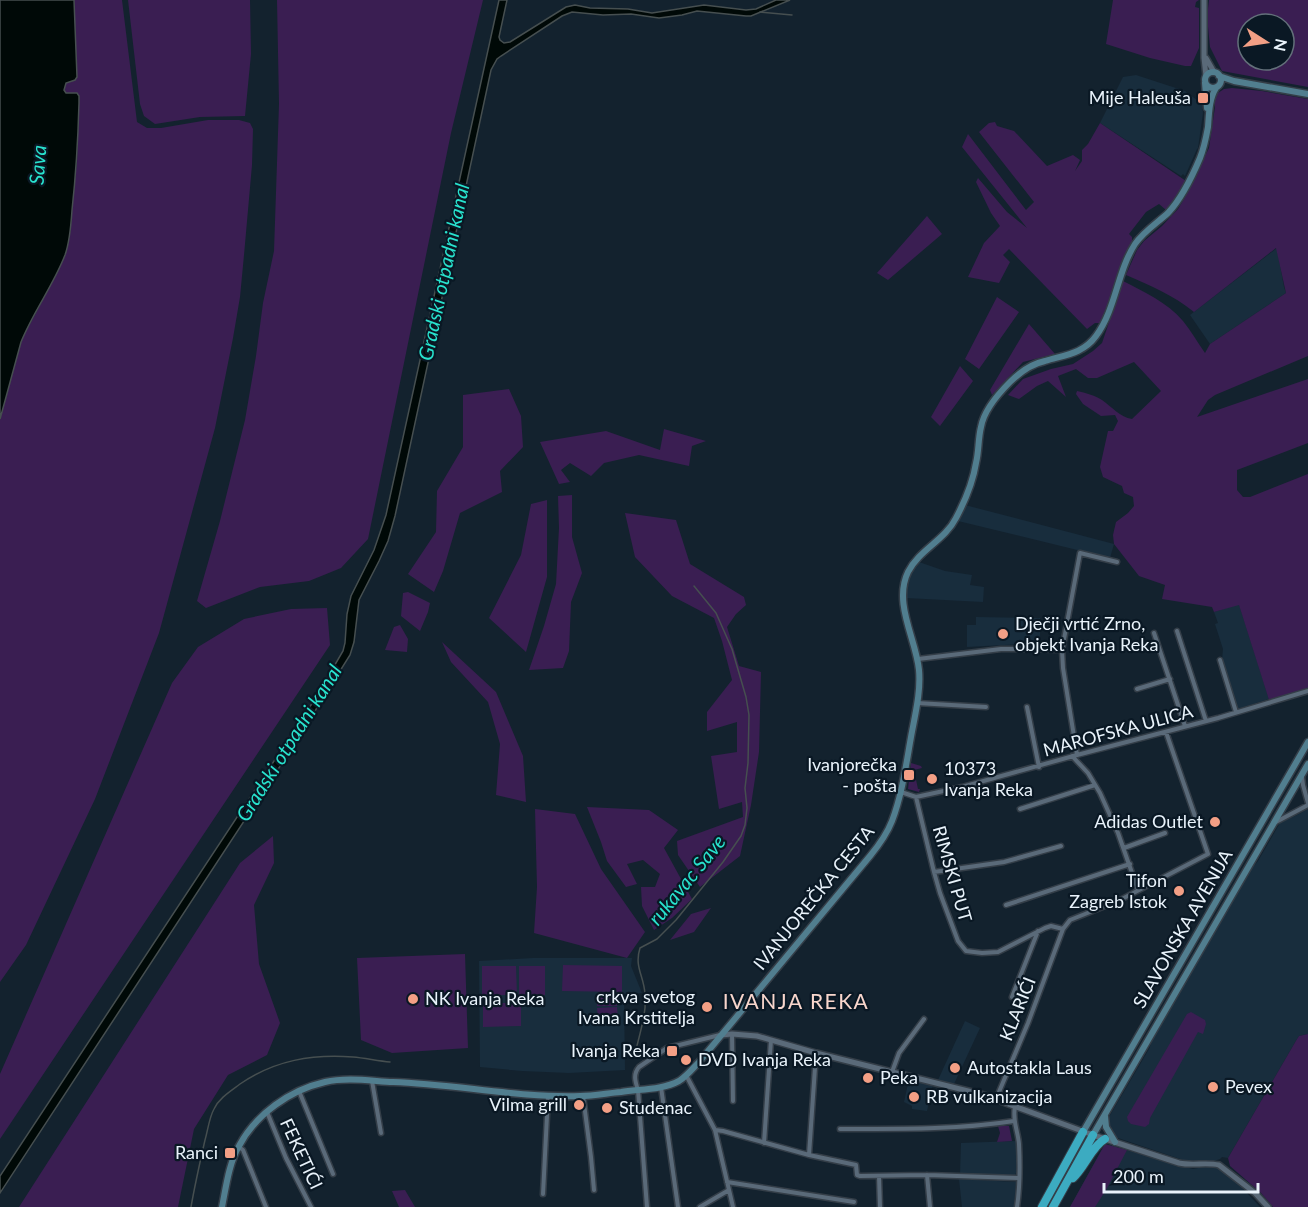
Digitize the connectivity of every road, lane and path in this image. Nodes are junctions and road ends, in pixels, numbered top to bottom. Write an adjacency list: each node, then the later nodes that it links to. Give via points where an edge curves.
1 (1204, 0): 2 (street)
2 (1203, 46): 3 (street, via 1208,63); 4 (street)
3 (1217, 74): 4 (main road, via 1209,73); 5 (main road); 6 (main road, via 1221,81)
4 (1206, 80): 6 (main road, via 1211,88); 8 (main road, IVANJOREČKA CESTA)
5 (1234, 81): 6 (main road); 7 (main road)
6 (1217, 87): 8 (main road, IVANJOREČKA CESTA, via 1211,98)
7 (1308, 94)
8 (1209, 118): 13 (main road, IVANJOREČKA CESTA, via 1192,176 1172,208 1135,244 1095,338 1074,353 1045,360 1024,371 1010,382 986,413 975,470 955,521 915,561 904,582 904,604)
9 (1117, 562): 12 (street, via 1080,553)
10 (1177, 631): 22 (street)
11 (1154, 633): 15 (street)
12 (1062, 650): 13 (street, via 1001,650); 26 (street)
13 (918, 658): 18 (main road, IVANJOREČKA CESTA)
14 (1220, 660): 21 (street)
15 (1170, 679): 16 (street); 23 (street)
16 (1137, 689)
17 (1308, 691): 21 (street, MAROFSKA ULICA)
18 (917, 703): 19 (street); 31 (main road, IVANJOREČKA CESTA)
19 (986, 707)
20 (1027, 707): 28 (street)
21 (1236, 712): 22 (street, MAROFSKA ULICA)
22 (1206, 721): 23 (street, MAROFSKA ULICA)
23 (1185, 726): 24 (street, MAROFSKA ULICA)
24 (1167, 732): 26 (street, MAROFSKA ULICA); 41 (street, via 1208,854)
25 (1308, 742): 67 (main road, SLAVONSKA AVENIJA)
26 (1075, 756): 28 (street, MAROFSKA ULICA); 30 (street)
27 (1308, 764): 29 (main road, SLAVONSKA AVENIJA)
28 (1039, 766): 32 (street, MAROFSKA ULICA)
29 (1302, 775): 33 (street); 35 (main road, SLAVONSKA AVENIJA)
30 (1095, 785): 34 (street); 38 (street)
31 (900, 792): 32 (street, MAROFSKA ULICA); 48 (main road, IVANJOREČKA CESTA, via 892,821 876,849)
32 (916, 797): 40 (street, RIMSKI PUT)
33 (1308, 804): 35 (street)
34 (1020, 809)
35 (1271, 825): 63 (main road, SLAVONSKA AVENIJA)
36 (1165, 833): 38 (street)
37 (1061, 846): 40 (street, via 1004,862)
38 (1124, 848): 39 (street)
39 (1130, 864): 41 (street); 42 (street)
40 (934, 872): 44 (street, RIMSKI PUT, via 958,941 966,951 998,952)
41 (1138, 890): 43 (street, via 1071,920)
42 (1006, 905)
43 (1063, 929): 44 (street, RIMSKI PUT, via 1051,926); 59 (street, KLARIĆI)
44 (1038, 930): 45 (street)
45 (1012, 997)
46 (924, 1018): 51 (street, via 899,1053)
47 (732, 1034): 48 (street); 49 (street); 60 (street)
48 (721, 1035): 52 (main road, IVANJOREČKA CESTA); 55 (street, via 667,1048 639,1066)
49 (771, 1040): 50 (street); 72 (street)
50 (816, 1053): 51 (street); 74 (street)
51 (892, 1072): 59 (street)
52 (686, 1075): 54 (main road, IVANJOREČKA CESTA); 66 (street)
53 (372, 1081): 56 (main road, IVANJOREČKA CESTA, via 326,1082); 57 (main road, IVANJOREČKA CESTA); 68 (street)
54 (662, 1087): 55 (main road, IVANJOREČKA CESTA); 89 (street)
55 (638, 1090): 58 (main road, IVANJOREČKA CESTA); 88 (street)
56 (299, 1091): 62 (main road, IVANJOREČKA CESTA); 75 (street)
57 (548, 1096): 58 (main road, IVANJOREČKA CESTA); 83 (street)
58 (583, 1096): 81 (street)
59 (996, 1099): 61 (street)
60 (733, 1101)
61 (1016, 1106): 64 (street); 67 (street)
62 (267, 1112): 73 (main road, IVANJOREČKA CESTA); 87 (street, FEKETIĆI)
63 (1105, 1115): 69 (main road, SLAVONSKA AVENIJA); 71 (main road, via 1106,1127)
64 (1014, 1120): 65 (street, via 919,1129); 78 (street, via 1019,1140)
65 (840, 1129)
66 (714, 1130): 72 (street); 79 (street)
67 (1083, 1132): 69 (street); 95 (highway)
68 (381, 1133)
69 (1093, 1135): 70 (street); 80 (highway)
70 (1105, 1139): 71 (street); 80 (highway)
71 (1115, 1142): 97 (street, via 1187,1165 1215,1163)
72 (764, 1143): 74 (street)
73 (238, 1146): 85 (main road, IVANJOREČKA CESTA); 86 (street)
74 (809, 1155): 77 (street, via 856,1165 860,1176)
75 (333, 1174)
76 (927, 1175): 77 (street); 78 (street); 93 (street)
77 (879, 1176): 92 (street)
78 (1019, 1178): 94 (street)
79 (727, 1182): 82 (street); 84 (street)
80 (1067, 1182): 96 (highway)
81 (594, 1190)
82 (729, 1190): 90 (street); 91 (street)
83 (543, 1194)
84 (854, 1202)
85 (222, 1207)
86 (266, 1207)
87 (310, 1207)
88 (647, 1207)
89 (678, 1207)
90 (700, 1207)
91 (733, 1207)
92 (880, 1207)
93 (930, 1207)
94 (1017, 1207)
95 (1042, 1207)
96 (1053, 1207)
97 (1268, 1207)

